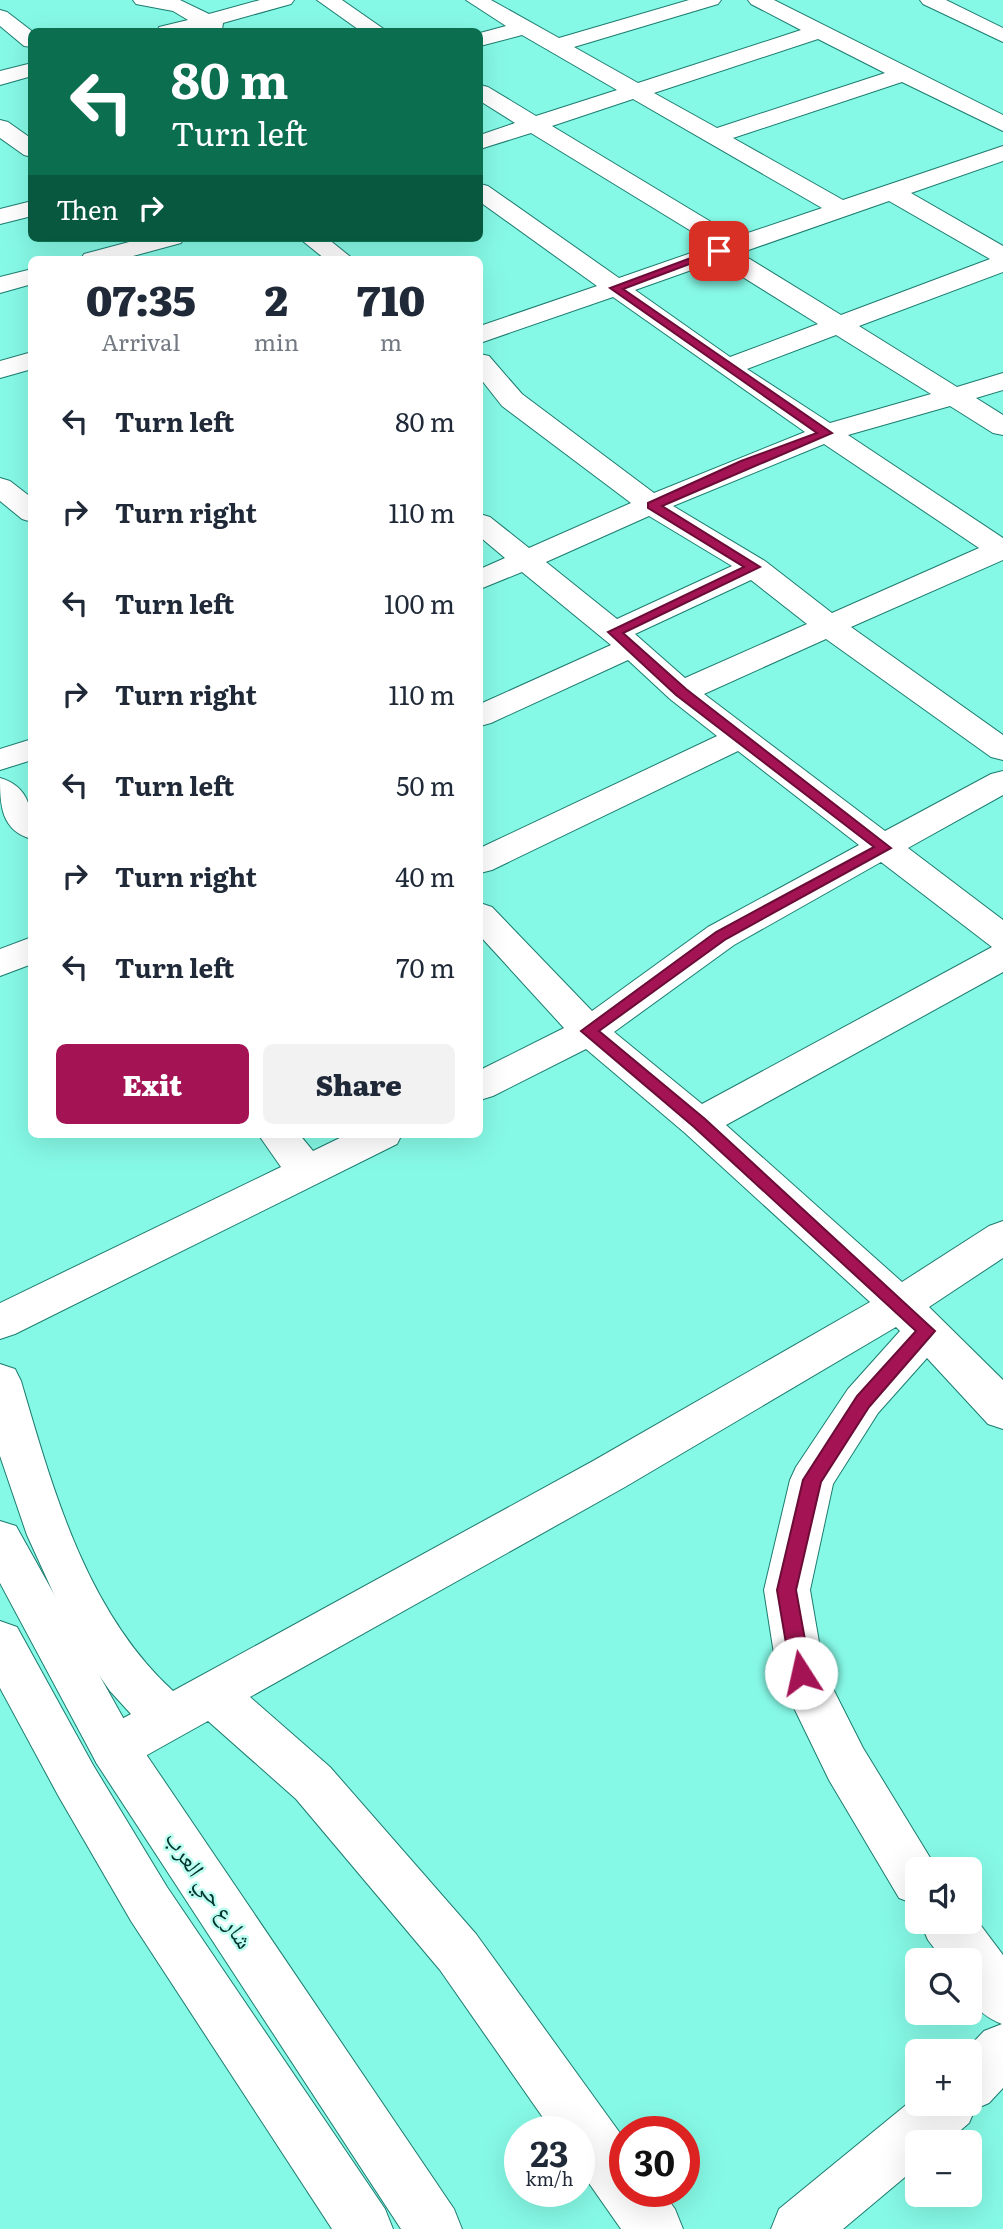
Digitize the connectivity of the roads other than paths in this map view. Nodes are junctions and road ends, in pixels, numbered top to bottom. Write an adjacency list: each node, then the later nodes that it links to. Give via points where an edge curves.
1 (143, 0): 9 (street, via 179,6)
2 (284, 0): 9 (street)
3 (327, 0): 11 (street)
4 (710, 0): 16 (street)
5 (758, 0): 12 (street)
6 (930, 0): 13 (street)
7 (485, 1): 10 (street)
8 (3, 21): 14 (street)
9 (216, 26)
10 (523, 27): 15 (street); 16 (street)
11 (372, 28)
12 (820, 31): 18 (street); 20 (street)
13 (1003, 36)
14 (28, 38)
15 (483, 39)
16 (556, 46): 20 (street)
17 (28, 70): 19 (street)
18 (904, 74): 23 (street); 25 (street)
19 (0, 78)
20 (632, 90): 22 (street); 25 (street)
21 (483, 94): 22 (street)
22 (531, 124): 26 (street); 37 (street)
23 (1003, 124)
24 (3, 132): 27 (street)
25 (713, 137): 32 (street)
26 (483, 141)
27 (28, 148)
28 (1003, 153): 29 (street)
29 (890, 191): 32 (street); 40 (street)
30 (483, 193): 44 (street)
31 (28, 209): 33 (street)
32 (841, 209): 37 (street)
33 (0, 217)
34 (159, 242): 36 (street)
35 (318, 242): 39 (street)
36 (140, 248): 38 (street)
37 (726, 249): 44 (street); 45 (street)
38 (106, 256)
39 (337, 256)
40 (1003, 256)
41 (1003, 262): 45 (street)
42 (28, 277): 43 (street)
43 (0, 285)
44 (615, 288): 46 (street); 49 (street)
45 (838, 325): 49 (street); 52 (street)
46 (483, 334)
47 (28, 361): 50 (street)
48 (483, 366): 56 (street, via 512,400)
49 (727, 367): 54 (street)
50 (0, 370)
51 (1003, 381): 52 (street)
52 (953, 398): 53 (street); 54 (street)
53 (1003, 427)
54 (826, 433): 56 (street); 59 (street)
55 (10, 492): 57 (street)
56 (653, 506): 60 (street); 61 (street)
57 (28, 509)
58 (483, 525): 60 (street)
59 (1002, 549): 63 (street)
60 (527, 560): 62 (street); 64 (street)
61 (754, 567): 63 (street); 64 (street)
62 (483, 579)
63 (830, 626): 65 (street); 69 (street)
64 (623, 639): 65 (street); 66 (street)
65 (681, 692): 67 (street)
66 (483, 714)
67 (741, 737): 74 (street); 75 (street)
68 (28, 750): 70 (street)
69 (1003, 750)
70 (0, 760)
71 (1003, 781): 74 (street)
72 (0, 789): 73 (street)
73 (28, 823)
74 (884, 848): 77 (street); 81 (street, via 721,936)
75 (483, 861)
76 (483, 918): 81 (street)
77 (1003, 938)
78 (28, 952): 80 (street)
79 (1003, 956): 83 (street)
80 (0, 964)
81 (589, 1031): 82 (street); 83 (street)
82 (483, 1084)
83 (699, 1123): 88 (street)
84 (279, 1138): 86 (street)
85 (375, 1138): 86 (street)
86 (307, 1172): 89 (street)
87 (1003, 1237): 88 (street)
88 (913, 1318): 91 (street); 94 (street, via 609,1474); 97 (street, via 812,1480 787,1590 801,1673 846,1764)
89 (0, 1322)
90 (0, 1381): 95 (street, via 48,1533 89,1621 128,1677)
91 (1003, 1411)
92 (0, 1540): 96 (street, شارع حي العرب)
93 (0, 1642): 105 (street, via 149,1904)
94 (212, 1695): 95 (street); 103 (street, via 313,1783 449,1942)
95 (169, 1719): 96 (street)
96 (114, 1748): 106 (street, شارع حي العرب)
97 (905, 1861)
98 (955, 1934): 99 (street)
99 (1003, 1998)
100 (1003, 2050): 101 (street)
101 (982, 2072)
102 (936, 2116): 108 (street)
103 (609, 2165)
104 (639, 2207): 107 (street)
105 (365, 2229)
106 (434, 2229)
107 (655, 2229)
108 (799, 2229)

